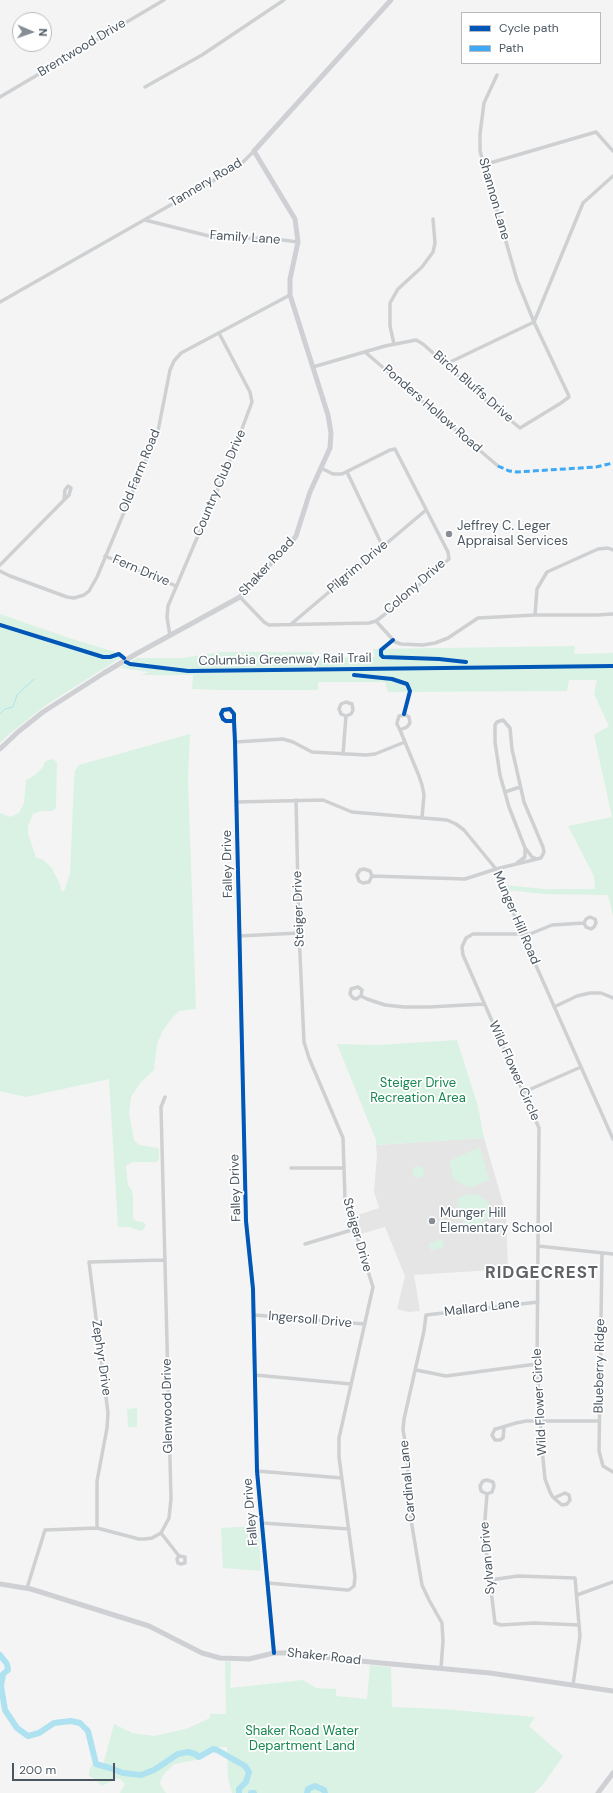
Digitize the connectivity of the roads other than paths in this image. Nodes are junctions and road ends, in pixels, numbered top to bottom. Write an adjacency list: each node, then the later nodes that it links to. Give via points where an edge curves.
1 (164, 0): 6 (street, Brentwood Drive)
2 (284, 0): 5 (street, via 202,55)
3 (391, 0): 7 (street, Tannery Road)
4 (497, 75): 9 (street, Shannon Lane, via 483,106 479,141)
5 (145, 87)
6 (0, 97)
7 (254, 150): 12 (street, Tannery Road, via 237,166); 13 (street, Shaker Road, via 295,219)
8 (613, 151): 9 (street, via 596,132)
9 (483, 165): 16 (street, Shannon Lane, via 517,280)
10 (613, 176): 16 (street, via 583,203)
11 (433, 219): 18 (street, via 433,252 422,267 398,289 390,303 389,322)
12 (145, 220): 13 (street, Family Lane, via 217,238 267,238); 15 (street, Tannery Road)
13 (298, 242): 14 (street, Shaker Road, via 290,278)
14 (290, 295): 17 (street, Old Farm Road); 21 (street, Shaker Road)
15 (0, 302)
16 (534, 322): 20 (street); 20 (street, Birch Bluffs Drive, via 569,397 520,428)
17 (219, 333): 29 (street, Old Farm Road, via 181,353 174,361 158,432); 32 (street, Country Club Drive, via 250,392 252,402)
18 (394, 344): 19 (street, Birch Bluffs Drive); 20 (street, Birch Bluffs Drive, via 416,340)
19 (365, 352): 21 (street, Birch Bluffs Drive); 22 (street, Ponders Hollow Road)
20 (446, 364)
21 (313, 367): 23 (street, Shaker Road, via 331,433 330,448)
22 (498, 466)
23 (321, 468): 24 (street, via 338,475); 33 (street, Shaker Road, via 293,542 255,578)
24 (347, 472): 26 (street, Colony Drive, via 395,449); 27 (street)
25 (64, 500): 30 (street)
26 (426, 510): 27 (street, Pilgrim Drive); 36 (street, Colony Drive, via 448,552 449,559)
27 (382, 545): 37 (street, Pilgrim Drive)
28 (613, 550): 35 (street, via 598,549 547,572 537,589)
29 (105, 556): 31 (street, Old Farm Road, via 89,591 74,598); 32 (street, Fern Drive)
30 (0, 565)
31 (0, 571)
32 (176, 586): 38 (street, Country Club Drive, via 167,612)
33 (240, 597): 37 (street, Colony Drive, via 266,624); 38 (street, Shaker Road)
34 (613, 614): 35 (street)
35 (535, 615): 36 (street, via 478,618 448,638 423,645 395,642)
36 (376, 621): 37 (street, Colony Drive)
37 (290, 625)
38 (170, 636): 44 (street, Shaker Road, via 126,660 44,712)
39 (346, 716): 39 (street, via 354,710 352,704 346,702 342,703 339,709 340,713); 45 (street)
40 (234, 721): 40 (street, via 223,720 223,710 232,710); 42 (street, Falley Drive)
41 (400, 730): 41 (street, via 397,718 407,715 410,719 409,724); 43 (street)
42 (235, 742): 45 (street, via 283,739 312,752); 49 (street, Falley Drive)
43 (405, 742): 45 (street, via 375,754); 50 (street, via 422,785)
44 (0, 749)
45 (343, 754)
46 (520, 787): 47 (street); 47 (street, via 510,728 503,720 497,722 494,731); 52 (street, via 544,852)
47 (505, 792): 51 (street)
48 (296, 800): 49 (street, Munger Hill Road); 50 (street, Munger Hill Road, via 327,801 347,811 358,813); 57 (street, Steiger Drive)
49 (236, 802): 59 (street, Falley Drive)
50 (422, 818): 54 (street, Munger Hill Road, via 447,820 460,826)
51 (525, 848): 52 (street); 53 (street, via 525,857)
52 (538, 860): 53 (street)
53 (517, 863): 54 (street)
54 (496, 869): 55 (street, via 458,879); 58 (street, Munger Hill Road)
55 (372, 876): 55 (street, via 366,869 360,870 357,875 359,881 365,883)
56 (584, 923): 58 (street, Wild Flower Circle, via 552,925 532,934)
57 (299, 933): 59 (street); 69 (street, Steiger Drive, via 304,1042 343,1138)
58 (522, 934): 62 (street, Wild Flower Circle, via 475,934 463,942 463,955); 63 (street, Munger Hill Road)
59 (239, 936): 77 (street, Falley Drive, via 246,1221)
60 (361, 996): 62 (street, via 377,1003 404,1007)
61 (613, 998): 63 (street, via 601,993 590,993)
62 (484, 1004): 65 (street, Wild Flower Circle)
63 (554, 1007): 64 (street, Munger Hill Road)
64 (581, 1067): 65 (street); 67 (street, Munger Hill Road)
65 (524, 1092): 72 (street, Wild Flower Circle, via 539,1128)
66 (165, 1097): 75 (street, Glenwood Drive, via 161,1107)
67 (613, 1139)
68 (291, 1168): 69 (street)
69 (344, 1168): 70 (street, Steiger Drive, via 345,1199)
70 (355, 1229): 71 (street); 79 (street, Steiger Drive, via 373,1287)
71 (305, 1244)
72 (538, 1246): 73 (street); 76 (street, Wild Flower Circle)
73 (602, 1253): 74 (street); 85 (street, Blueberry Ridge)
74 (613, 1254)
75 (164, 1260): 93 (street, Zephyr Drive, via 89,1262 108,1413 97,1481); 95 (street, Glenwood Drive, via 171,1506 170,1518)
76 (538, 1302): 78 (street, Mallard Lane); 80 (street, Wild Flower Circle)
77 (254, 1315): 79 (street, Ingersoll Drive); 82 (street, Falley Drive)
78 (426, 1315): 81 (street, Cardinal Lane)
79 (365, 1324): 83 (street, Steiger Drive)
80 (537, 1364): 81 (street, via 446,1376); 84 (street, Wild Flower Circle)
81 (416, 1370): 105 (street, Cardinal Lane, via 403,1430 408,1457 406,1488 422,1585 442,1623)
82 (255, 1375): 83 (street); 87 (street, Falley Drive)
83 (351, 1384): 89 (street, Steiger Drive, via 339,1438)
84 (541, 1420): 85 (street); 86 (street); 91 (street, Wild Flower Circle, via 546,1479)
85 (599, 1421): 88 (street, Blueberry Ridge, via 600,1462 605,1469)
86 (504, 1427)
87 (257, 1471): 89 (street); 92 (street, Falley Drive)
88 (613, 1472)
89 (342, 1478): 94 (street, Steiger Drive)
90 (487, 1494): 90 (street, Sylvan Drive, via 482,1492 480,1486 488,1480 492,1481 494,1486 492,1492); 97 (street, Sylvan Drive, via 484,1532)
91 (554, 1498)
92 (262, 1522): 94 (street); 99 (street, Falley Drive)
93 (97, 1528): 95 (street, via 139,1539 152,1538); 101 (street, via 45,1530)
94 (348, 1529): 99 (street, Steiger Drive, via 355,1577 354,1586 350,1590)
95 (161, 1533): 96 (street)
96 (179, 1556)
97 (490, 1580): 102 (street, via 518,1576 575,1578); 103 (street, Sylvan Drive, via 495,1623)
98 (613, 1582): 102 (street)
99 (268, 1583): 104 (street, Falley Drive)
100 (0, 1584): 101 (street, Shaker Road)
101 (27, 1588): 104 (street, Shaker Road, via 149,1626 214,1657 244,1660)
102 (578, 1594): 103 (street)
103 (579, 1626): 106 (street)
104 (274, 1653): 105 (street, Shaker Road, via 297,1653)
105 (441, 1668): 106 (street, Shaker Road)
106 (573, 1686): 107 (street, Shaker Road)
107 (613, 1692)
108 (613, 1773): 109 (street)
109 (598, 1793)

